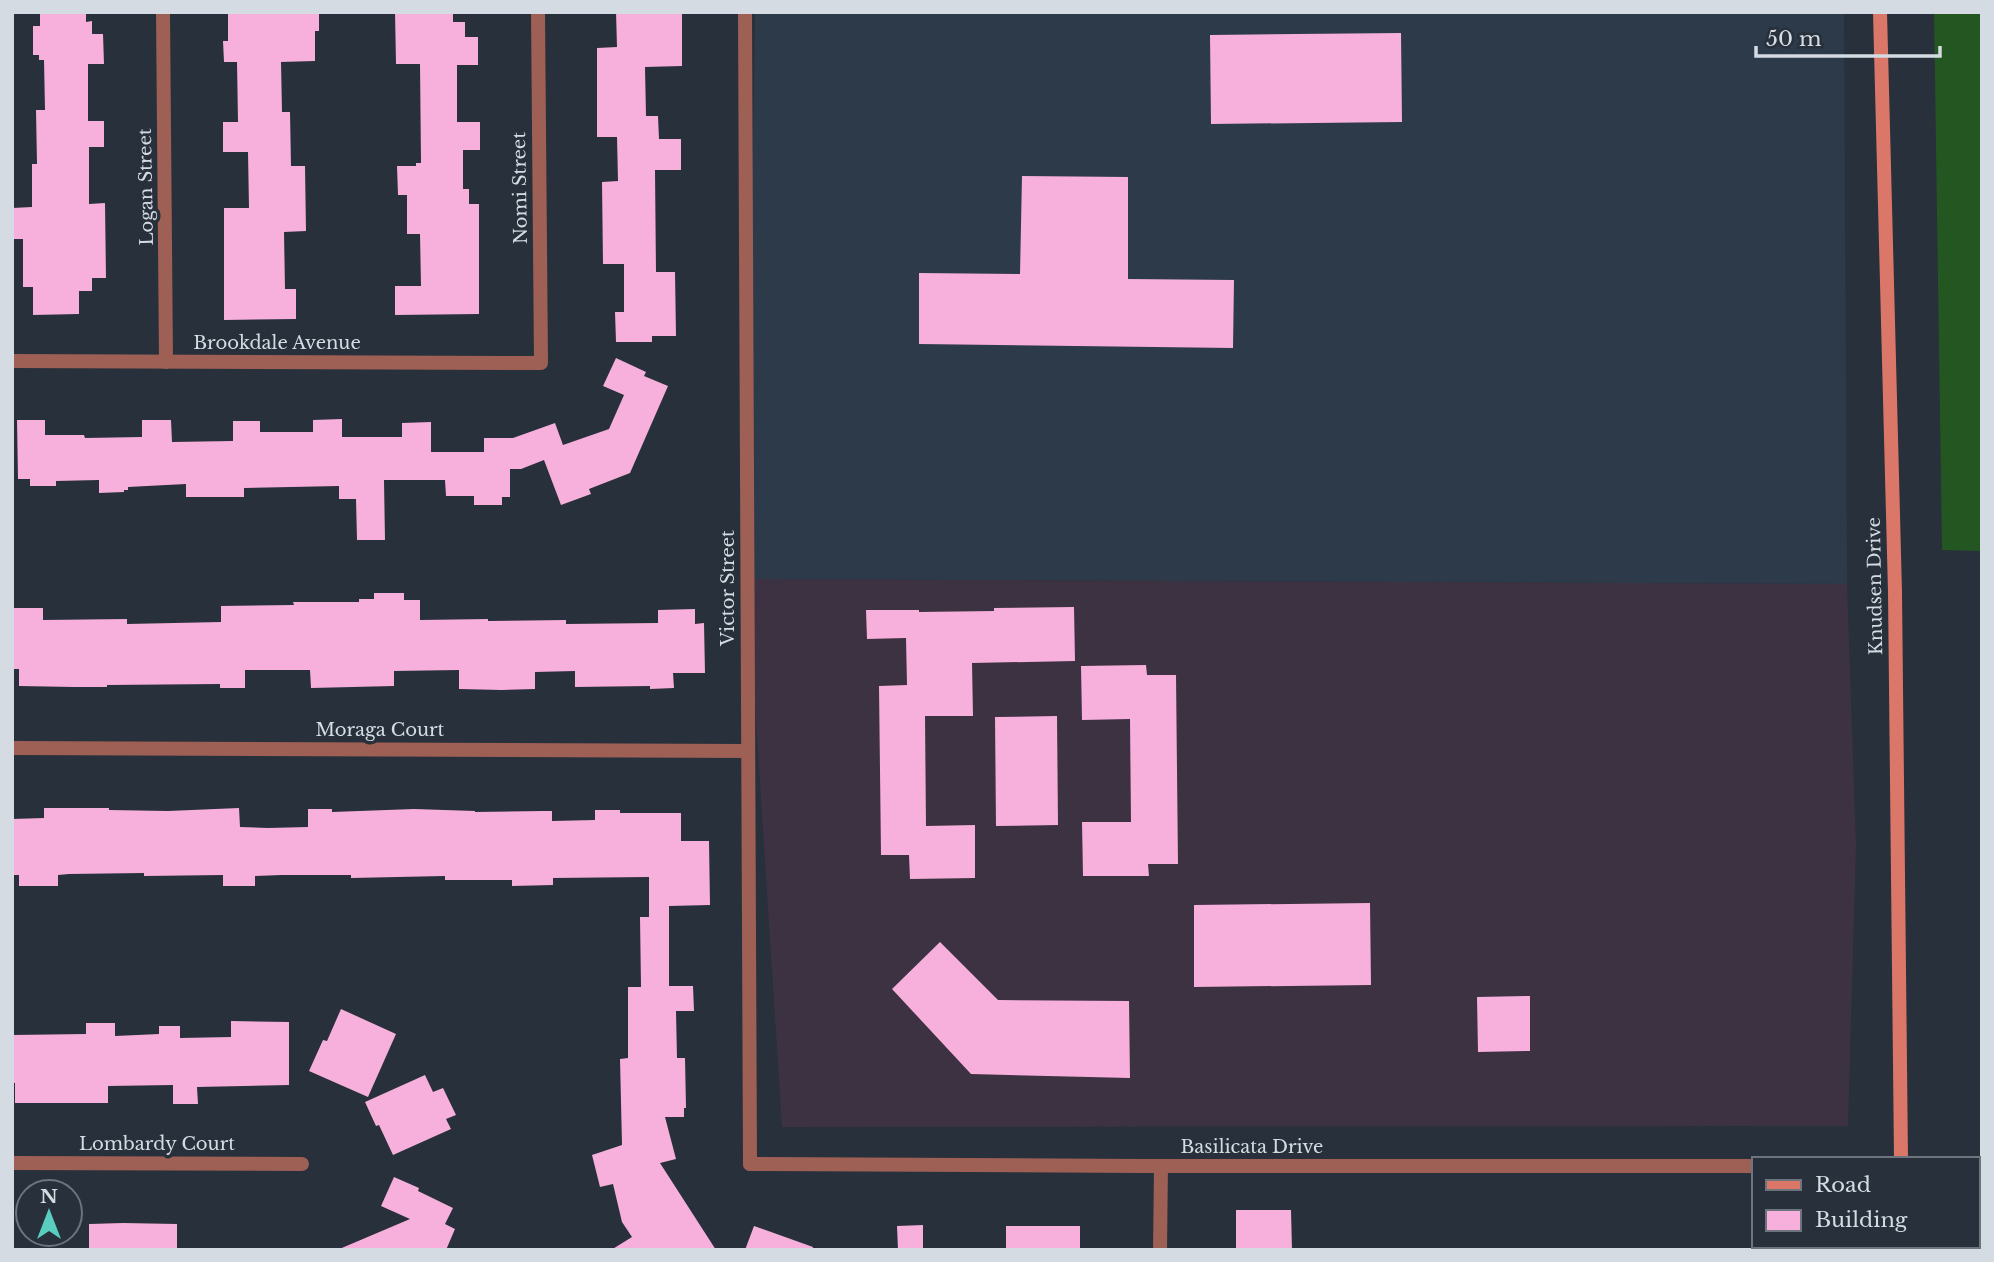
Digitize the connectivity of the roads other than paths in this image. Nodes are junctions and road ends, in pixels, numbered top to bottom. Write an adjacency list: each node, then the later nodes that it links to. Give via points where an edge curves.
1 (163, 12): 6 (street, Logan Street)
2 (538, 12): 7 (street, Nomi Street)
3 (745, 12): 9 (street, Victor Street)
4 (1880, 12): 10 (main road, Knudsen Drive, via 1895,593)
5 (12, 361): 6 (street, Brookdale Avenue)
6 (166, 362): 7 (street, Brookdale Avenue)
7 (541, 363)
8 (12, 748): 9 (street, Moraga Court)
9 (748, 751): 13 (street, Victor Street)
10 (1901, 1157)
11 (12, 1163): 12 (street, Lombardy Court)
12 (302, 1164)
13 (750, 1164): 14 (street, Basilicata Drive)
14 (1161, 1166): 15 (street, Basilicata Drive); 16 (street)
15 (1752, 1166)
16 (1160, 1250)

